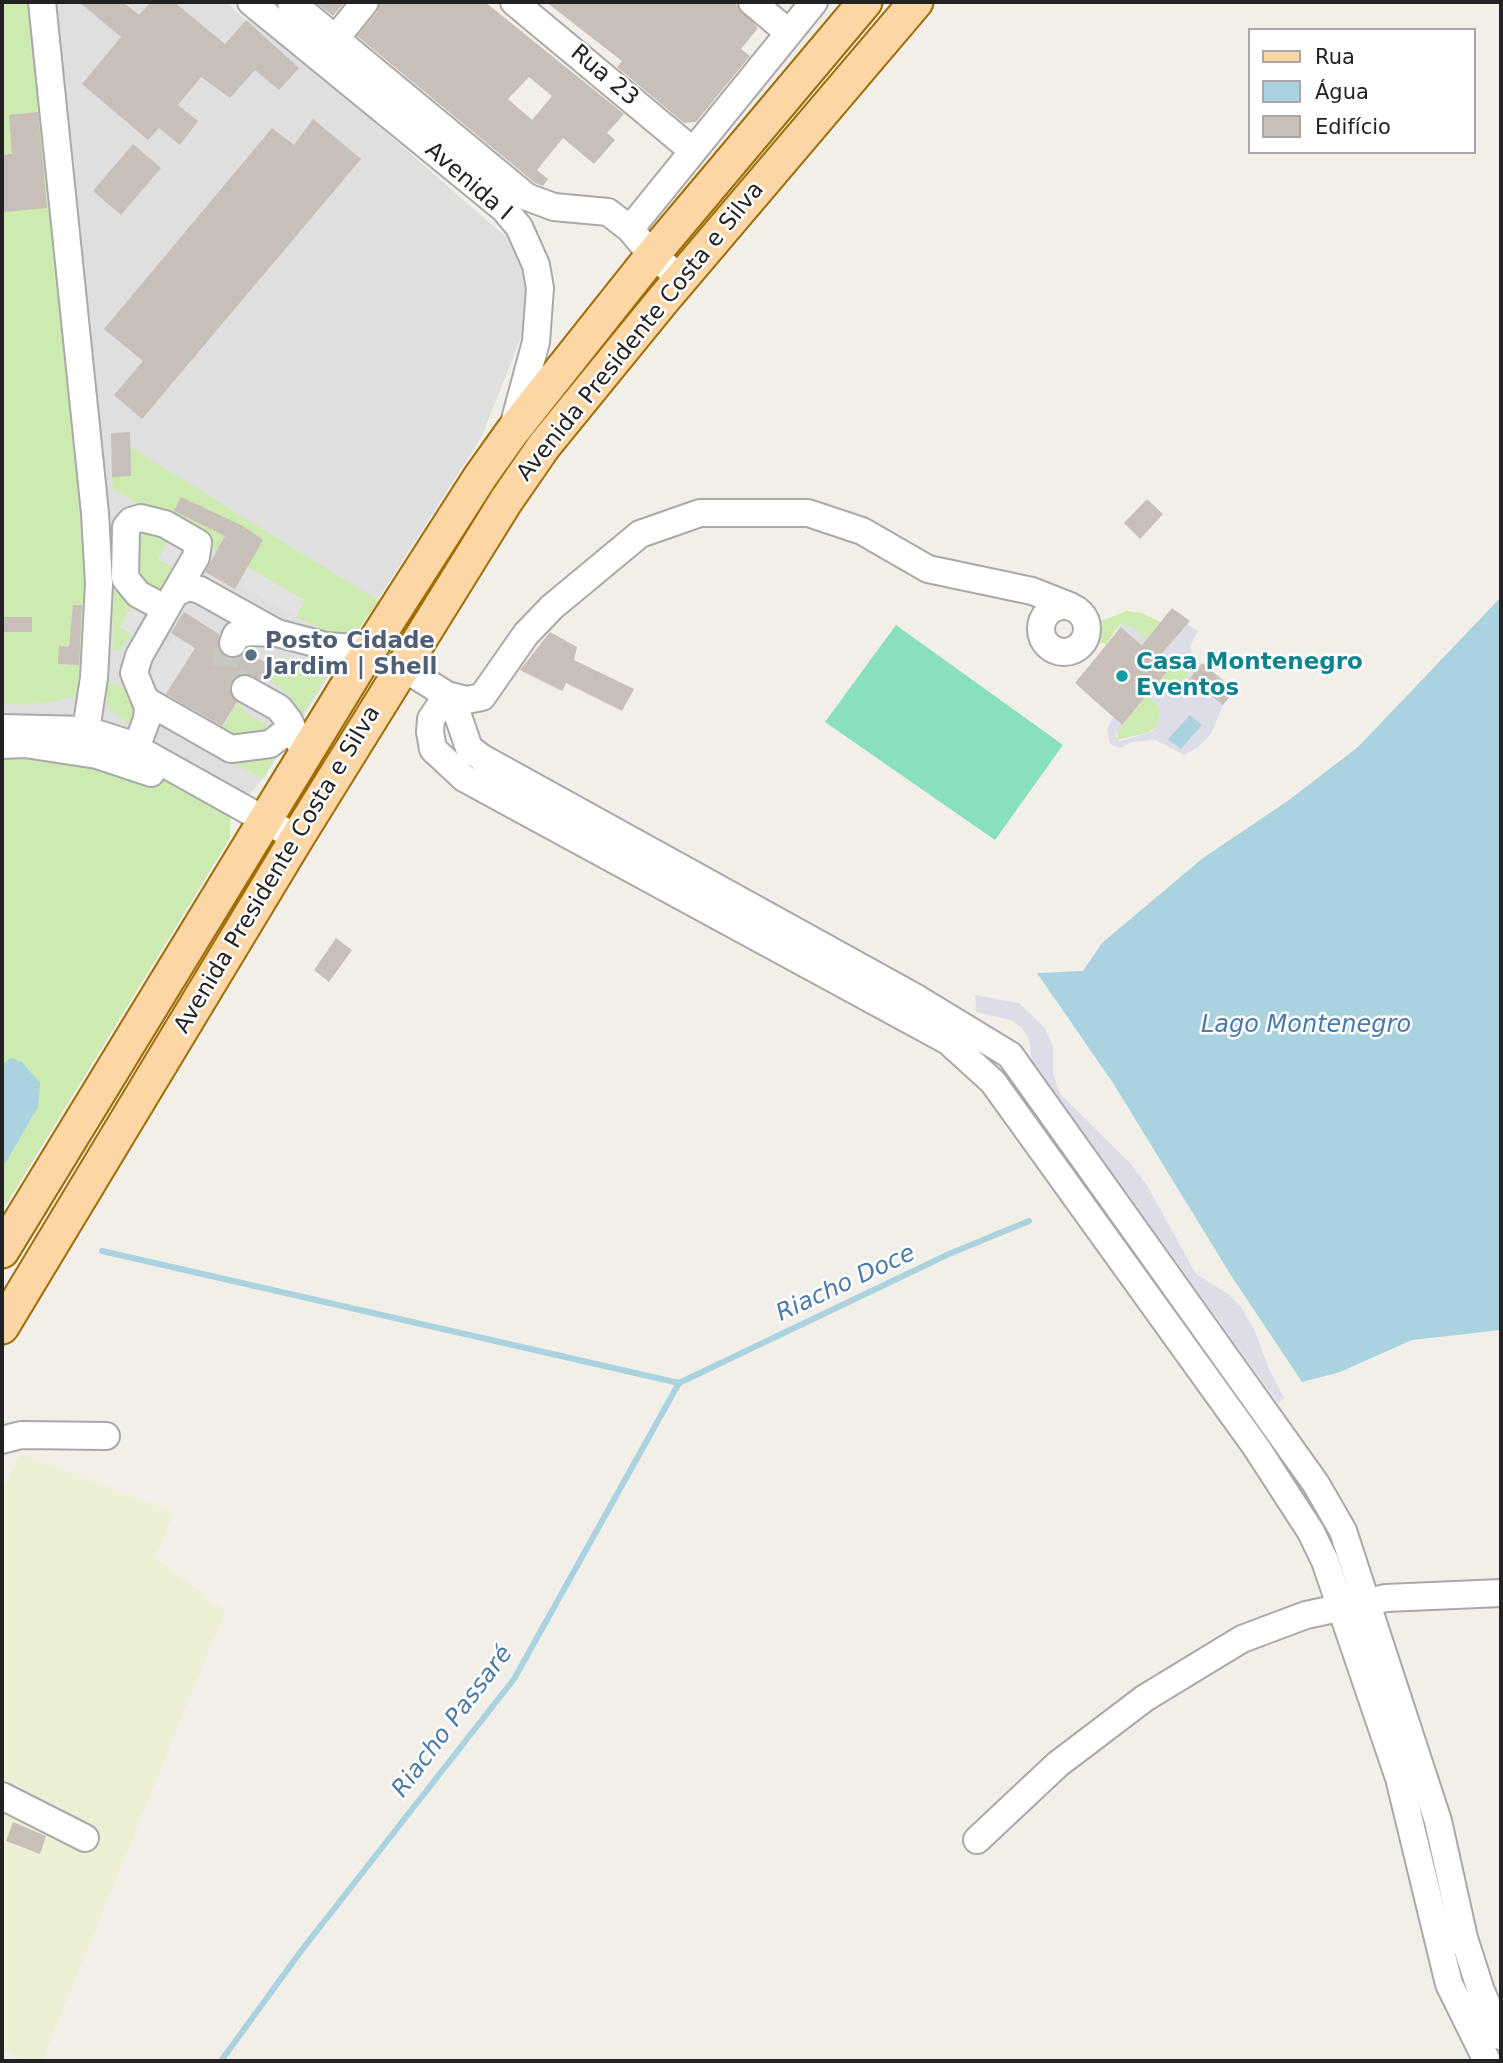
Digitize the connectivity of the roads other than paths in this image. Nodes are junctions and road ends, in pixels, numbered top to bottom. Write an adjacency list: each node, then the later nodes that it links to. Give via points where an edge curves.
1 (42, 2): 22 (street, via 95,513 99,584)
2 (251, 2): 12 (street, Avenida I)
3 (291, 2): 11 (street, Avenida I)
4 (365, 2): 11 (street)
5 (514, 2): 13 (street, Rua 23)
6 (752, 2): 10 (street)
7 (814, 2): 10 (street)
8 (865, 2): 15 (main road, Avenida Presidente Costa e Silva)
9 (916, 2): 16 (main road, Avenida Presidente Costa e Silva)
10 (788, 32): 13 (street)
11 (336, 37): 12 (street, Avenida I)
12 (392, 100): 14 (street, Avenida I, via 527,197 554,207 608,212); 17 (street, Avenida I, via 504,209 519,227 536,265 540,288 536,342)
13 (693, 150): 14 (street)
14 (630, 229): 15 (street, Avenida I)
15 (652, 255): 16 (street, Avenida I); 17 (main road, Avenida Presidente Costa e Silva)
16 (681, 278): 24 (main road, Avenida Presidente Costa e Silva, via 544,446)
17 (512, 432): 20 (main road, Avenida Presidente Costa e Silva)
18 (1070, 606): 26 (street, via 1032,591 928,569 862,531 808,513 700,513 640,534 552,607 526,634 482,698)
19 (277, 633): 20 (street, via 326,646 355,648); 21 (street, via 236,635); 23 (street, via 189,587 170,601)
20 (376, 640): 30 (main road, Avenida Presidente Costa e Silva)
21 (233, 643)
22 (95, 661): 23 (street); 29 (street)
23 (137, 665): 27 (street, via 134,673)
24 (402, 667): 26 (street); 35 (main road, Avenida Presidente Costa e Silva)
25 (245, 689): 30 (street, via 279,708)
26 (447, 695): 41 (street, via 469,748 482,758 918,999 1010,1055 1316,1484 1343,1531); 42 (street, via 432,719 433,749 464,778 948,1041 993,1082 1294,1503 1325,1561)
27 (145, 700): 30 (street, via 230,749); 32 (street, via 147,719)
28 (2, 728): 29 (street)
29 (86, 730): 32 (street)
30 (299, 742): 34 (main road, Avenida Presidente Costa e Silva)
31 (2, 745): 33 (street, via 59,748 125,762)
32 (136, 748): 34 (street)
33 (230, 815)
34 (265, 820): 35 (street); 36 (main road, Avenida Presidente Costa e Silva)
35 (297, 838): 37 (main road, Avenida Presidente Costa e Silva)
36 (2, 1251)
37 (2, 1327)
38 (106, 1436): 39 (street, via 21,1435)
39 (2, 1440)
40 (1501, 1593): 41 (street)
41 (1369, 1602): 42 (street); 46 (street, via 1438,1821 1464,1938)
42 (1341, 1608): 45 (street, via 1306,1615 1242,1639 1144,1698 1058,1764); 47 (street, via 1399,1778 1449,1984)
43 (2, 1796): 44 (street)
44 (85, 1838)
45 (977, 1840)
46 (1501, 2036)
47 (1487, 2061)

